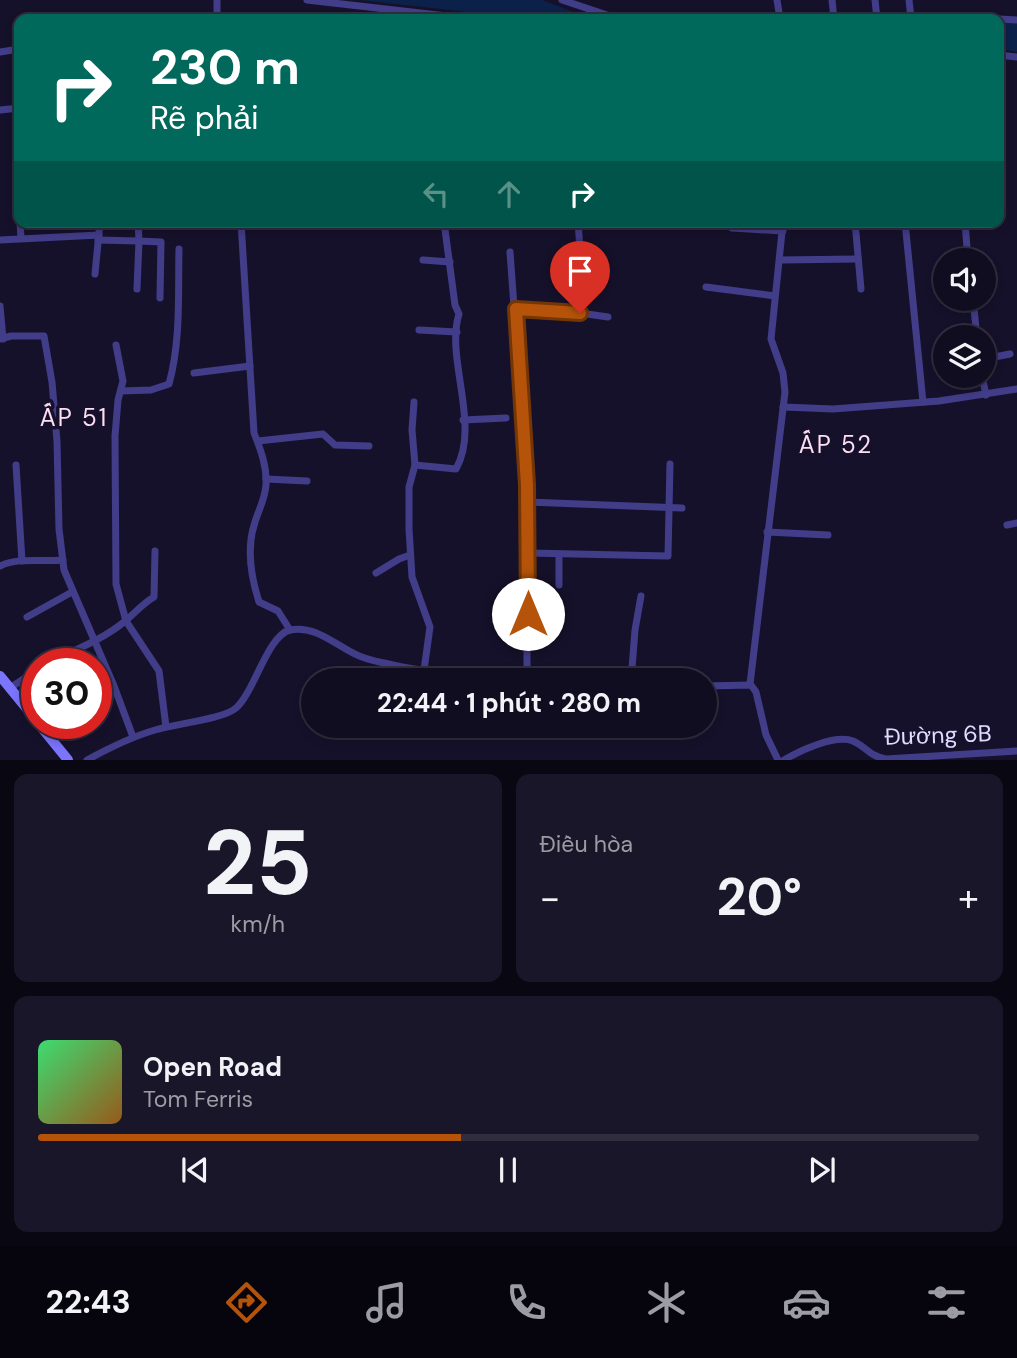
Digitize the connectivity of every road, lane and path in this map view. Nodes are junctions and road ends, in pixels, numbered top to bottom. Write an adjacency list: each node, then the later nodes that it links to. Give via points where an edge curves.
1 (307, 0): 3 (street)
2 (562, 0): 4 (street)
3 (421, 14)
4 (604, 14)
5 (20, 228): 16 (street)
6 (99, 228): 15 (street)
7 (138, 228): 18 (street)
8 (241, 228): 42 (street)
9 (445, 228): 25 (street)
10 (578, 228): 34 (street)
11 (783, 228): 24 (street)
12 (855, 228): 22 (street)
13 (906, 228): 49 (street)
14 (965, 228): 19 (street)
15 (98, 237): 16 (street); 18 (street); 26 (street)
16 (21, 238): 17 (street)
17 (0, 240)
18 (139, 241): 28 (street); 31 (street, via 161,242)
19 (967, 248)
20 (179, 249): 46 (street, via 174,366 169,384)
21 (510, 252): 33 (street)
22 (858, 259): 24 (street); 29 (street)
23 (424, 260): 25 (street)
24 (780, 260): 30 (street)
25 (450, 262): 37 (street, via 459,314)
26 (95, 274)
27 (706, 287): 30 (street)
28 (137, 289)
29 (861, 289)
30 (775, 296): 50 (street, via 771,339 785,383)
31 (160, 298)
32 (0, 306): 38 (street)
33 (516, 309): 34 (street); 60 (street)
34 (580, 313): 35 (street)
35 (608, 317)
36 (419, 330): 37 (street)
37 (457, 332): 52 (street)
38 (1, 339): 72 (street, via 44,336 57,441)
39 (116, 345): 46 (street)
40 (1010, 354): 41 (street)
41 (996, 357)
42 (250, 366): 43 (street); 53 (street)
43 (194, 373)
44 (985, 388): 47 (street)
45 (1017, 388): 47 (street)
46 (121, 391): 79 (street, via 115,436 115,567)
47 (986, 395): 49 (street)
48 (414, 402): 57 (street)
49 (923, 402): 50 (street, via 833,409)
50 (783, 407): 65 (street)
51 (506, 418): 52 (street)
52 (463, 420): 57 (street, via 461,460 456,469)
53 (258, 441): 54 (street, via 323,434 335,445); 58 (street)
54 (369, 446)
55 (670, 464): 62 (street)
56 (16, 465): 71 (street)
57 (415, 465): 70 (street, via 408,507)
58 (266, 479): 59 (street); 80 (street, via 251,536 254,586 259,602 278,611)
59 (307, 481)
60 (528, 502): 62 (street); 68 (street)
61 (682, 508): 62 (street)
62 (669, 509): 69 (street, via 668,556)
63 (1017, 523): 64 (street)
64 (1007, 524)
65 (767, 533): 66 (street); 89 (street)
66 (828, 535)
67 (155, 551): 79 (street, via 154,597)
68 (528, 553): 69 (street); 85 (street)
69 (559, 554): 75 (street)
70 (410, 555): 74 (street); 84 (street, via 412,577 430,626)
71 (22, 561): 72 (street); 73 (street)
72 (63, 561): 76 (street)
73 (0, 566)
74 (376, 573)
75 (559, 585)
76 (72, 592): 78 (street); 81 (street)
77 (641, 596): 86 (street)
78 (27, 617)
79 (126, 621): 81 (street); 93 (street, via 159,671)
80 (290, 630): 83 (street, via 318,632 356,655); 93 (street, via 272,646 236,708 225,715)
81 (94, 641): 82 (street); 94 (street)
82 (80, 648)
83 (412, 668)
84 (424, 668)
85 (527, 668)
86 (632, 668)
87 (0, 676): 91 (main road)
88 (21, 681): 91 (street)
89 (750, 684): 90 (street); 99 (street, via 768,743)
90 (717, 685)
91 (10, 688): 92 (main road)
92 (21, 701)
93 (166, 727): 94 (street)
94 (133, 737): 98 (street)
95 (51, 739): 97 (main road)
96 (1017, 751): 100 (street, Đường 6B, via 886,759 853,741 835,739)
97 (68, 760)
98 (87, 760)
99 (778, 760)
100 (784, 760)

